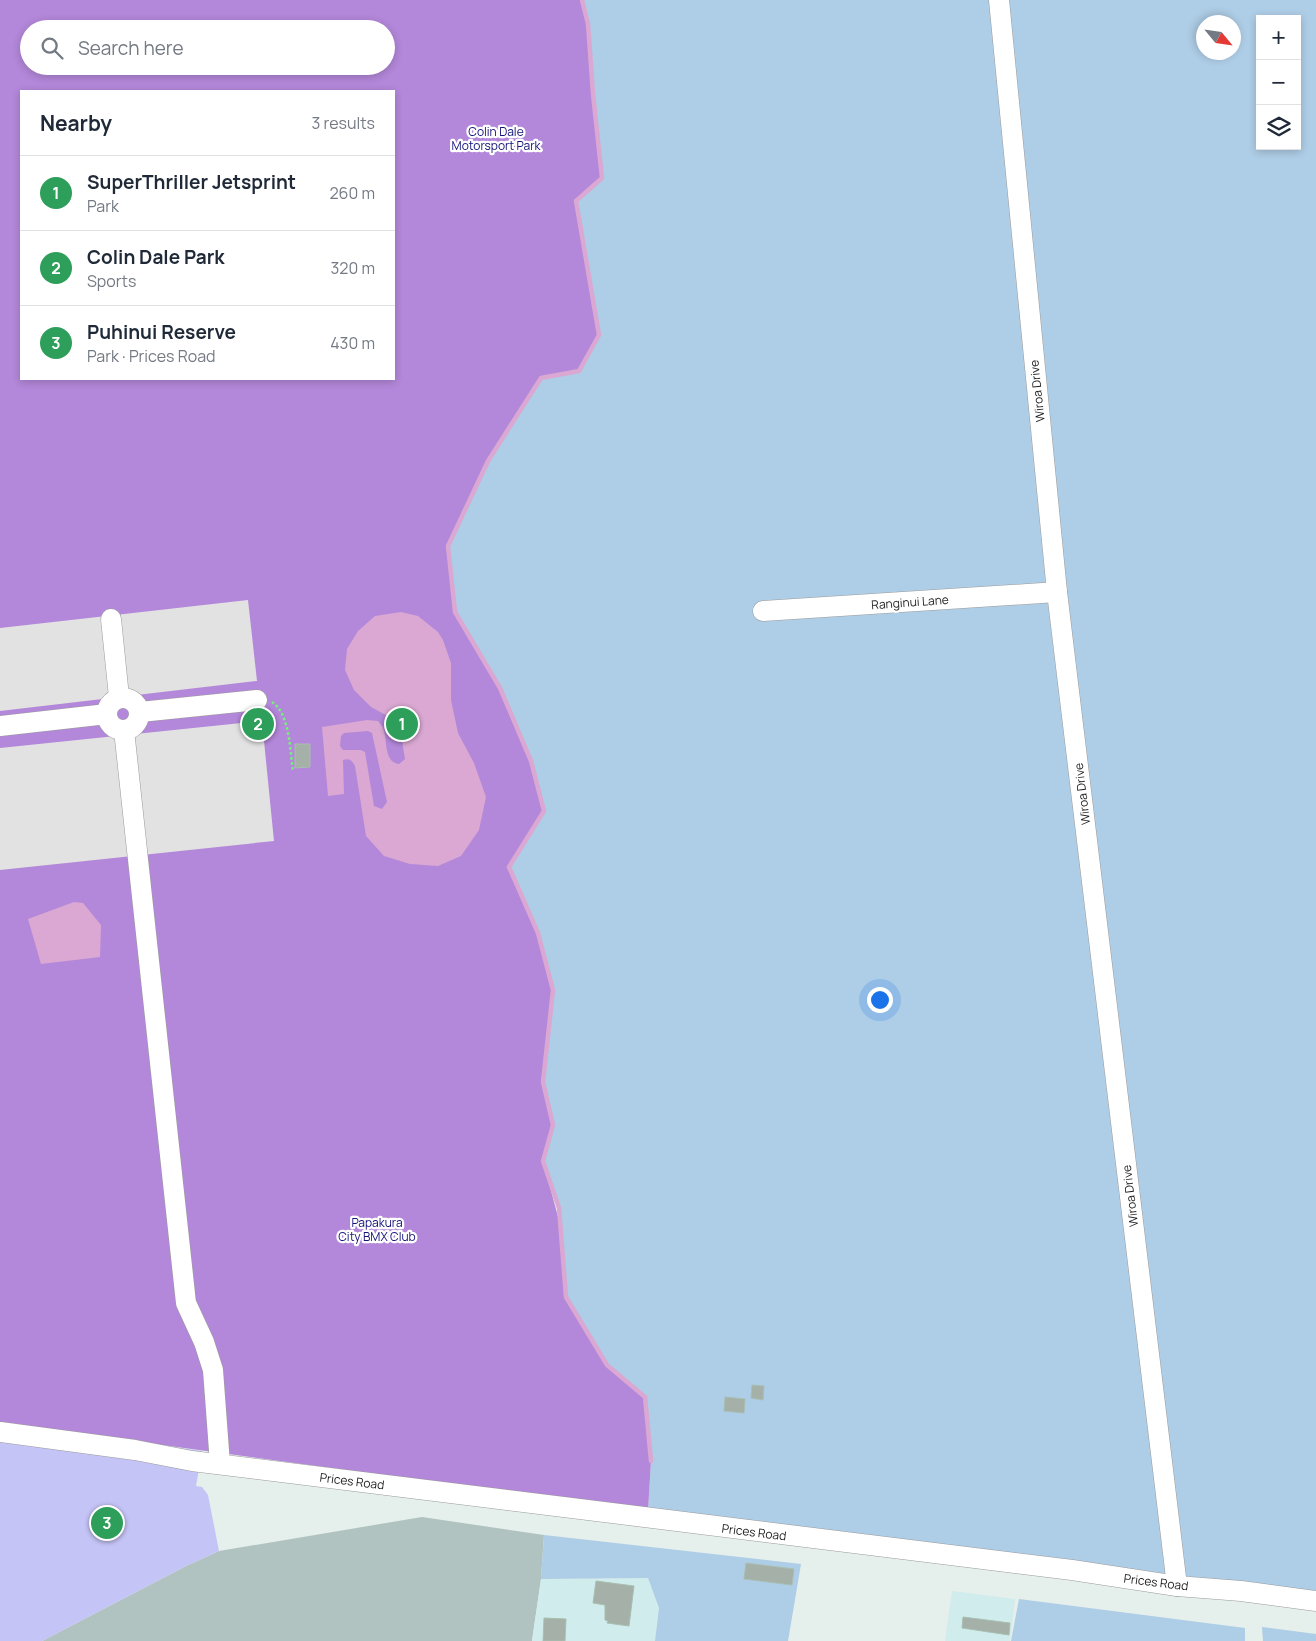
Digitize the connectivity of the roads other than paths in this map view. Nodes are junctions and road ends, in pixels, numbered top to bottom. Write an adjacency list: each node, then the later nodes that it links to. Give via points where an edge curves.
1 (999, 0): 2 (street, Wiroa Drive)
2 (1057, 592): 3 (street, Ranginui Lane); 13 (street, Wiroa Drive)
3 (763, 611)
4 (111, 620): 5 (street)
5 (119, 698): 7 (street, via 135,702); 8 (street, via 110,704)
6 (257, 700): 7 (street)
7 (140, 712): 10 (street, via 134,726)
8 (107, 714): 9 (street); 10 (street, via 110,724)
9 (0, 726)
10 (124, 730): 12 (street, via 186,1303 213,1370)
11 (0, 1432): 12 (street, Prices Road)
12 (220, 1464): 13 (street, Prices Road, via 1072,1570)
13 (1177, 1586): 14 (street, Prices Road)
14 (1316, 1601)

